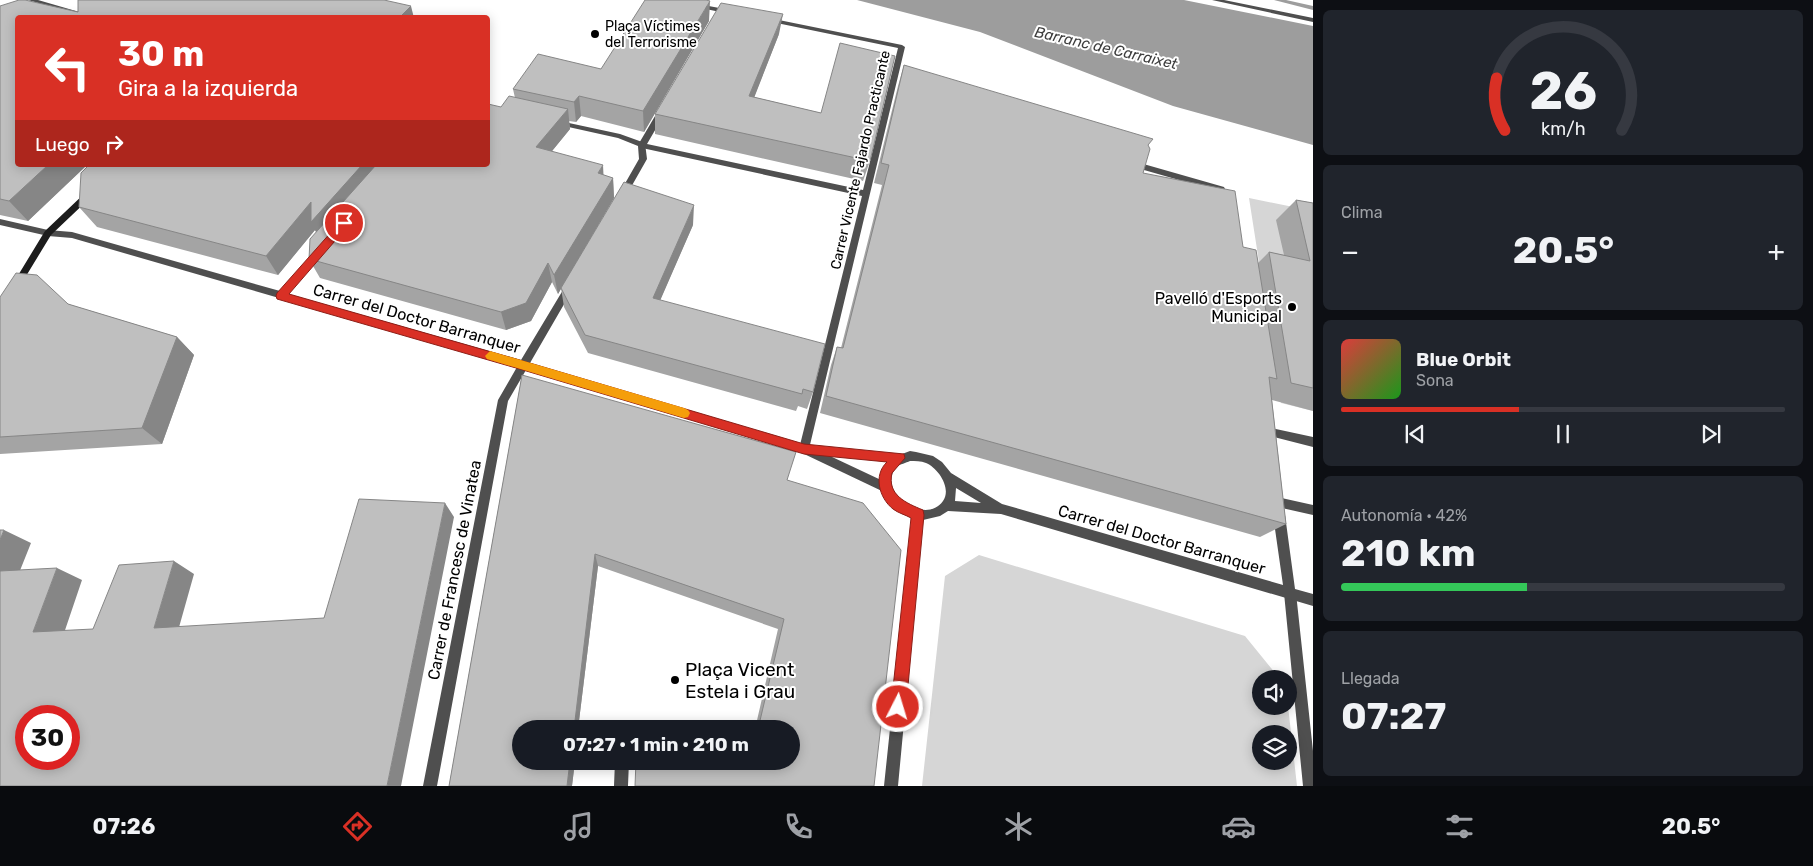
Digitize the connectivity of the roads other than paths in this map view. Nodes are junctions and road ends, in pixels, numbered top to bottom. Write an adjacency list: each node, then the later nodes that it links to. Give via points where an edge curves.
1 (1214, 0): 10 (street)
2 (41, 1): 3 (street); 7 (street)
3 (31, 3)
4 (687, 3): 5 (street)
5 (721, 10): 6 (street); 8 (street)
6 (740, 14)
7 (87, 15)
8 (716, 18)
9 (759, 18): 17 (street, Carrer Vicente Fajardo Practicante, via 902,47)
10 (1313, 20)
11 (667, 103): 13 (street)
12 (554, 122): 13 (street, via 620,136)
13 (642, 145): 17 (street); 18 (street, via 643,159)
14 (1140, 166): 16 (street)
15 (98, 185): 20 (main road)
16 (1232, 192)
17 (867, 194): 28 (street, Carrer Vicente Fajardo Practicante)
18 (618, 202)
19 (0, 222): 20 (street, Carrer del Doctor Barranquer)
20 (48, 233): 23 (main road); 24 (street, Carrer del Doctor Barranquer, via 72,235)
21 (325, 245): 24 (street)
22 (573, 279): 25 (street, Carrer de Francesc de Vinatea)
23 (14, 289)
24 (281, 296): 25 (street, Carrer del Doctor Barranquer)
25 (523, 365): 28 (street, Carrer del Doctor Barranquer); 39 (street, Carrer de Francesc de Vinatea, via 503,400)
26 (1267, 431): 27 (street)
27 (1313, 442)
28 (804, 449): 29 (street, Carrer del Doctor Barranquer); 31 (street, Carrer del Doctor Barranquer)
29 (899, 458): 30 (street, via 921,457 941,468); 31 (street, via 887,470)
30 (948, 478): 32 (street, via 952,488); 33 (street, Carrer del Doctor Barranquer)
31 (886, 488): 35 (street, via 898,505)
32 (946, 506): 33 (street, Carrer del Doctor Barranquer); 35 (street, via 934,514)
33 (1002, 509): 36 (street, Carrer del Doctor Barranquer)
34 (1313, 510): 36 (street, via 1276,498)
35 (918, 515): 41 (street)
36 (1290, 593): 37 (street, Carrer del Doctor Barranquer); 42 (street)
37 (1313, 600)
38 (622, 770): 40 (street)
39 (430, 786)
40 (621, 786)
41 (891, 786)
42 (1310, 786)

